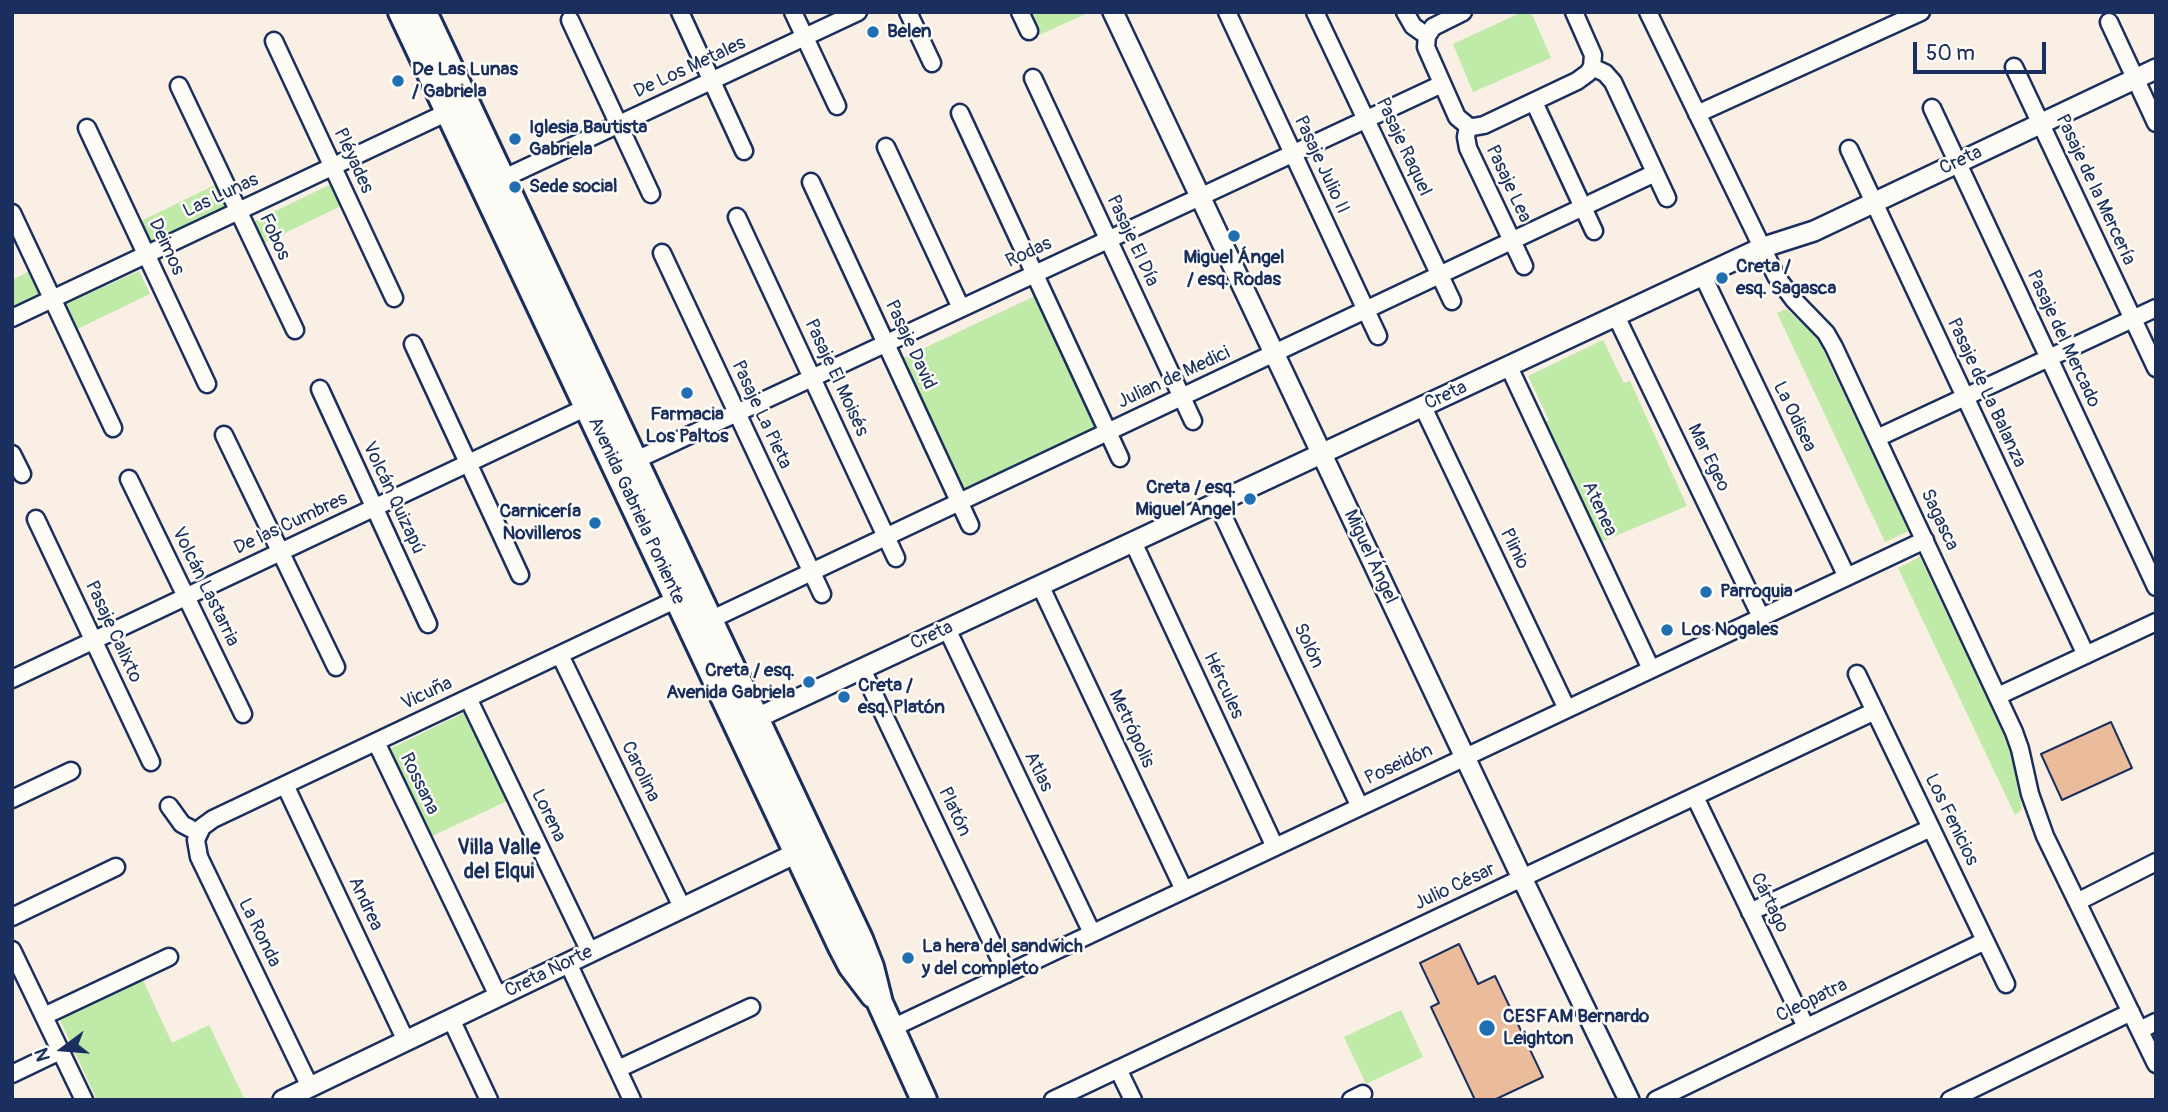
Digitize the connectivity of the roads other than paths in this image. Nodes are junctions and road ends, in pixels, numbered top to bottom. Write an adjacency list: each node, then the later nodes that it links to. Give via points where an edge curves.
1 (401, 12): 34 (main road, Avenida Gabriela Poniente)
2 (424, 12): 50 (main road, Avenida Gabriela Poniente)
3 (680, 12): 28 (street)
4 (793, 12): 20 (street)
5 (858, 12): 20 (street, De Los Metales)
6 (908, 12): 22 (street)
7 (1020, 12): 18 (street)
8 (1113, 12): 53 (street, Miguel Ángel)
9 (1227, 12): 46 (street, Pasaje Julio II)
10 (1315, 12): 37 (street, Pasaje Raquel)
11 (1405, 12): 19 (street, Pasaje Lea, via 1412,26)
12 (1463, 12): 19 (street, via 1433,27)
13 (1574, 12): 23 (street, via 1593,55)
14 (1648, 12): 36 (street, Sagasca)
15 (1921, 12): 36 (street)
16 (570, 20): 39 (street)
17 (2109, 22): 27 (street)
18 (1029, 31)
19 (1427, 36): 29 (street, Pasaje Lea, via 1426,47)
20 (805, 37): 28 (street, De Los Metales); 32 (street)
21 (274, 41): 48 (street, Pléyades)
22 (932, 63)
23 (1592, 67): 31 (street, via 1584,78); 49 (street, via 1613,82)
24 (2014, 67): 40 (street, Pasaje de la Mercería)
25 (2156, 69): 27 (street, Creta)
26 (1033, 78): 61 (street, Pasaje El Día)
27 (2135, 79): 38 (street); 40 (street, Creta)
28 (712, 81): 39 (street, De Los Metales); 45 (street)
29 (1442, 84): 37 (street, Rodas); 41 (street, Pasaje Lea, via 1457,117)
30 (180, 86): 57 (street, Fobos)
31 (1534, 102): 41 (street, via 1484,125); 56 (street)
32 (837, 106)
33 (1932, 108): 47 (street, Pasaje del Mercado)
34 (448, 112): 48 (street, Las Lunas); 92 (main road, Avenida Gabriela Poniente)
35 (960, 113): 67 (street)
36 (1697, 114): 63 (street, Sagasca)
37 (1366, 119): 46 (street, Rodas); 68 (street, Pasaje Raquel)
38 (2156, 123)
39 (618, 124): 50 (street, De Los Metales); 52 (street)
40 (2041, 124): 47 (street, Creta); 78 (street, Pasaje de la Mercería)
41 (1468, 126): 62 (street, Pasaje Lea, via 1468,148)
42 (87, 128): 65 (street, Deimos)
43 (886, 147): 73 (street)
44 (1849, 149): 55 (street, Pasaje de La Balanza)
45 (744, 151)
46 (1293, 153): 53 (street, Rodas); 75 (street, Pasaje Julio II)
47 (1958, 163): 55 (street, Creta); 84 (street, Pasaje del Mercado)
48 (332, 167): 57 (street, Las Lunas); 70 (street, Pléyades)
49 (1655, 173): 54 (street); 56 (street, Julian de Medici)
50 (502, 179): 103 (main road, Avenida Gabriela Poniente)
51 (811, 182): 81 (street, Pasaje David)
52 (651, 194)
53 (1200, 197): 61 (street, Rodas); 83 (street, Miguel Ángel)
54 (1667, 198)
55 (1874, 203): 63 (street, Creta, via 1814,231); 91 (street, Pasaje de La Balanza)
56 (1583, 207): 60 (street); 62 (street, Julian de Medici)
57 (239, 211): 65 (street, Las Lunas); 79 (street, Fobos)
58 (12, 213): 71 (street)
59 (737, 217): 87 (street, Pasaje El Moisés)
60 (1594, 231)
61 (1108, 239): 67 (street, Rodas); 90 (street, Pasaje El Día)
62 (1512, 241): 66 (street, Pasaje Lea); 68 (street, Julian de Medici)
63 (1762, 248): 69 (street, Creta); 99 (street, Sagasca, via 1783,288 1826,333)
64 (662, 253): 94 (street, Pasaje La Pieta)
65 (146, 255): 71 (street, Las Lunas); 88 (street, Deimos)
66 (1524, 266)
67 (1035, 274): 73 (street, Rodas); 97 (street)
68 (1440, 275): 72 (street, Pasaje Raquel); 75 (street, Julian de Medici)
69 (1703, 276): 76 (street, Creta); 119 (street, La Odisea)
70 (394, 298)
71 (52, 299): 77 (street, Las Lunas); 96 (street)
72 (1452, 301)
73 (961, 308): 81 (street, Rodas)
74 (2156, 308): 78 (street)
75 (1366, 310): 80 (street, Pasaje Julio II); 83 (street, Julian de Medici)
76 (1616, 316): 85 (street, Creta); 125 (street, Mar Egeo)
77 (12, 318)
78 (2133, 319): 84 (street); 86 (street, Pasaje de la Mercería)
79 (295, 330)
80 (1378, 336)
81 (886, 343): 87 (street, Rodas); 107 (street, Pasaje David)
82 (413, 344): 104 (street)
83 (1274, 354): 90 (street, Julian de Medici); 101 (street, Miguel Ángel)
84 (2049, 358): 91 (street); 121 (street, Pasaje del Mercado)
85 (1509, 366): 93 (street, Creta); 135 (street, Atenea)
86 (2156, 368)
87 (812, 377): 94 (street, Rodas); 112 (street, Pasaje El Moisés)
88 (207, 384)
89 (320, 388): 109 (street, Volcán Quizapú)
90 (1182, 397): 95 (street, Pasaje El Día); 97 (street, Julian de Medici)
91 (1965, 397): 99 (street); 132 (street, Pasaje de La Balanza)
92 (587, 407): 104 (street, De las Cumbres); 124 (main road, Avenida Gabriela Poniente)
93 (1423, 407): 101 (street, Creta); 140 (street, Plinio)
94 (737, 412): 103 (street, Rodas); 117 (street, Pasaje La Pieta)
95 (1194, 421)
96 (113, 428)
97 (1108, 432): 102 (street); 107 (street, Julian de Medici)
98 (224, 435): 115 (street)
99 (1877, 438): 113 (street, Sagasca)
100 (12, 454): 105 (street)
101 (1322, 454): 108 (street, Creta); 145 (street, Miguel Ángel)
102 (1120, 458)
103 (634, 461): 126 (main road, Avenida Gabriela Poniente)
104 (468, 463): 109 (street, De las Cumbres); 118 (street)
105 (22, 474)
106 (129, 478): 123 (street, Volcán Lastarria)
107 (959, 502): 111 (street, Pasaje David); 112 (street, Julian de Medici)
108 (1217, 503): 114 (street, Creta); 152 (street, Solón)
109 (374, 507): 115 (street, De las Cumbres); 128 (street, Volcán Quizapú)
110 (36, 519): 130 (street, Pasaje Calixto)
111 (970, 525)
112 (886, 537): 116 (street, Pasaje El Moisés); 117 (street, Julian de Medici)
113 (1925, 540): 119 (street, Poseidón); 138 (street, Sagasca)
114 (1133, 542): 120 (street, Creta); 155 (street, Hércules)
115 (280, 552): 123 (street, De las Cumbres); 133 (street)
116 (896, 558)
117 (812, 572): 122 (street, Pasaje La Pieta); 126 (street, Julian de Medici)
118 (520, 575)
119 (1847, 577): 125 (street, Poseidón)
120 (1040, 585): 129 (street, Creta); 160 (street, Metrópolis)
121 (2156, 587)
122 (822, 594)
123 (186, 596): 130 (street, De las Cumbres); 142 (street, Volcán Lastarria)
124 (677, 599): 131 (street, Vicuña); 143 (main road, Avenida Gabriela Poniente)
125 (1761, 617): 135 (street, Poseidón)
126 (710, 620): 143 (main road, Avenida Gabriela Poniente)
127 (2156, 622): 132 (street)
128 (428, 624)
129 (947, 629): 134 (street, Creta); 165 (street, Atlas)
130 (94, 640): 137 (street, De las Cumbres); 146 (street, Pasaje Calixto)
131 (560, 655): 139 (street, Vicuña); 162 (street, Carolina)
132 (2085, 655): 138 (street)
133 (336, 667)
134 (862, 669): 143 (street, Creta); 171 (street, Platón)
135 (1651, 669): 140 (street, Poseidón)
136 (1857, 674): 141 (street, Los Fenicios)
137 (12, 678)
138 (1998, 695): 161 (street, Sagasca, via 2020,749 2036,815)
139 (468, 698): 144 (street, Vicuña); 168 (street, Lorena)
140 (1567, 709): 145 (street, Poseidón)
141 (1875, 711): 149 (street, Julio César); 153 (street, Los Fenicios)
142 (243, 714)
143 (747, 723): 156 (main road, Avenida Gabriela Poniente)
144 (376, 742): 148 (street, Vicuña); 173 (street, Rossana)
145 (1465, 757): 152 (street, Poseidón); 159 (street, Miguel Ángel)
146 (151, 762)
147 (71, 771): 150 (street)
148 (285, 785): 154 (street, Vicuña, via 207,822); 182 (street, Andrea)
149 (1695, 797): 159 (street, Julio César); 163 (street, Cártago)
150 (12, 799)
151 (169, 806): 154 (street, via 182,824)
152 (1360, 807): 155 (street, Poseidón)
153 (1931, 828): 163 (street); 166 (street, Los Fenicios)
154 (198, 833): 188 (street, La Ronda, via 199,857)
155 (1275, 847): 160 (street, Poseidón)
156 (805, 848): 162 (street, Creta Norte); 180 (main road, Avenida Gabriela Poniente, via 851,966 880,1003)
157 (2156, 862): 161 (street)
158 (116, 867): 164 (street)
159 (1522, 878): 186 (street, Julio César); 196 (street, Miguel Ángel)
160 (1184, 890): 165 (street, Poseidón)
161 (2077, 902): 175 (street, Sagasca)
162 (682, 908): 168 (street, Creta Norte)
163 (1750, 912): 179 (street, Cártago)
164 (12, 917)
165 (1093, 933): 171 (street, Poseidón)
166 (1985, 941): 172 (street, Los Fenicios); 179 (street, Cleopatra)
167 (12, 950): 176 (street)
168 (590, 952): 170 (street, Creta Norte)
169 (169, 957): 176 (street)
170 (568, 962): 173 (street, Creta Norte); 185 (street)
171 (1006, 974): 180 (street, Poseidón)
172 (2006, 984)
173 (498, 996): 177 (street, Creta Norte)
174 (751, 1007): 185 (street)
175 (2131, 1012): 181 (street, Sagasca); 198 (street)
176 (44, 1016): 183 (street)
177 (451, 1019): 182 (street, Creta Norte); 191 (street)
178 (2156, 1022): 181 (street)
179 (1806, 1027): 197 (street, Cleopatra)
180 (892, 1028): 193 (main road, Avenida Gabriela Poniente)
181 (2140, 1030): 184 (street, Sagasca)
182 (406, 1041): 188 (street, Creta Norte)
183 (60, 1051): 187 (street); 189 (street)
184 (2156, 1064)
185 (618, 1069): 192 (street)
186 (1118, 1069): 194 (street, Julio César); 195 (street)
187 (12, 1074)
188 (310, 1087): 190 (street, Creta Norte)
189 (84, 1100)
190 (283, 1100)
191 (489, 1100)
192 (632, 1100)
193 (924, 1100)
194 (1052, 1100)
195 (1133, 1100)
196 (1629, 1100)
197 (1656, 1100)
198 (1950, 1100)

